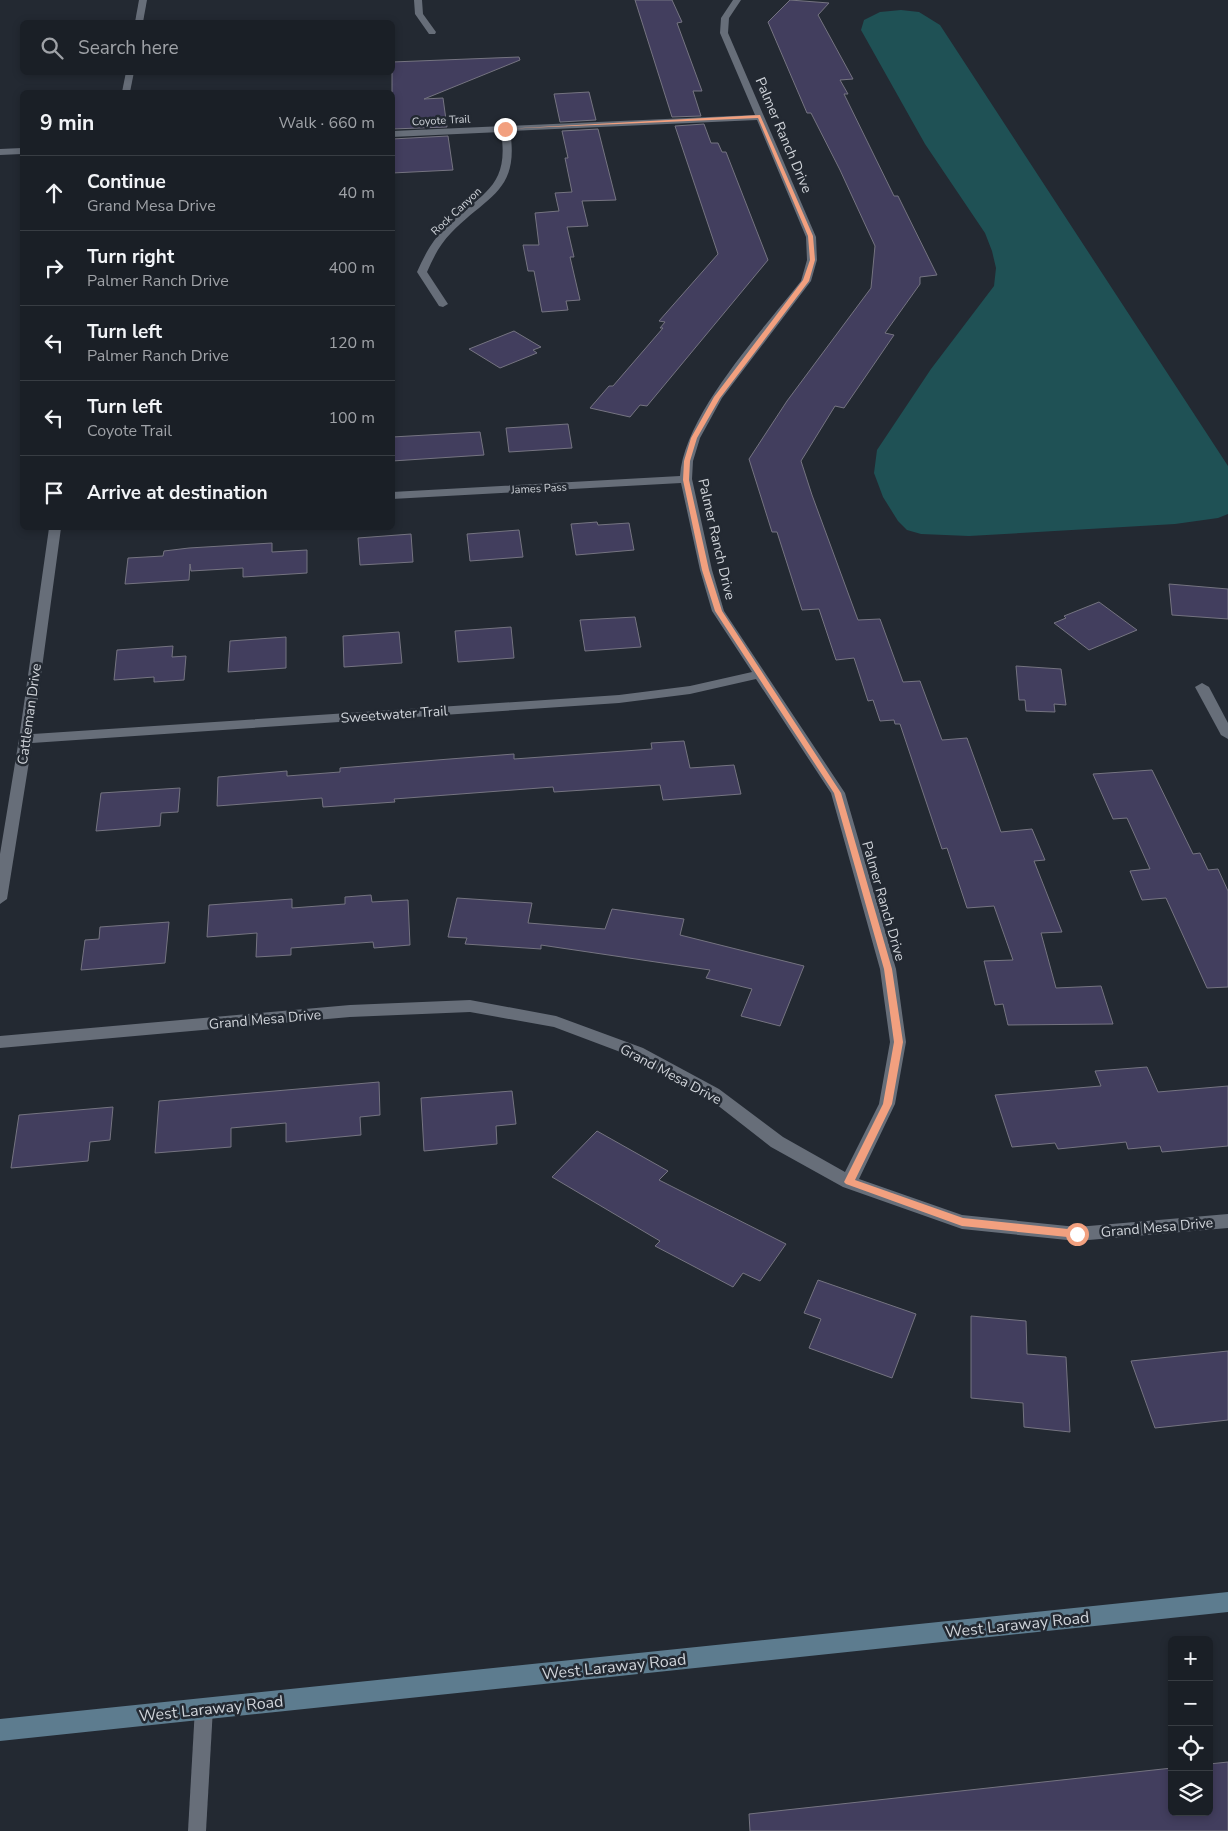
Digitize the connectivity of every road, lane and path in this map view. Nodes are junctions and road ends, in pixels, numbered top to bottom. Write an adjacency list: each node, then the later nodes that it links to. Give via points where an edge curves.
1 (143, 0): 4 (street)
2 (418, 0): 5 (street, via 419,14)
3 (737, 0): 8 (street, Palmer Ranch Drive, via 725,18 724,33)
4 (139, 20)
5 (432, 32)
6 (129, 75): 7 (street)
7 (126, 90)
8 (760, 117): 9 (street, Coyote Trail); 14 (street, Palmer Ranch Drive, via 811,236 812,260 806,281 717,397 694,438 687,461)
9 (505, 129): 10 (street, Coyote Trail); 13 (street, Rock Canyon, via 508,159 502,178 486,199 450,229 432,250 422,272)
10 (395, 134)
11 (20, 151): 12 (street)
12 (0, 152)
13 (443, 304)
14 (686, 480): 15 (street, James Pass); 17 (street, Palmer Ranch Drive, via 718,611)
15 (395, 496)
16 (55, 530): 20 (street, Cattleman Drive)
17 (760, 674): 20 (street, Sweetwater Trail, via 690,690 620,699); 23 (street, Palmer Ranch Drive, via 838,793 888,969 898,1042 894,1069 887,1104)
18 (1202, 687): 19 (street)
19 (1228, 735)
20 (26, 739): 21 (street, Cattleman Drive)
21 (0, 899)
22 (0, 1042): 23 (street, Grand Mesa Drive, via 350,1011 470,1006 556,1022 637,1052 713,1093 777,1142)
23 (849, 1182): 24 (street, Grand Mesa Drive, via 962,1222 1077,1234)
24 (1228, 1221)
25 (1228, 1602): 26 (main road, West Laraway Road)
26 (204, 1708): 27 (main road, West Laraway Road); 28 (lane)
27 (0, 1730)
28 (197, 1831)

